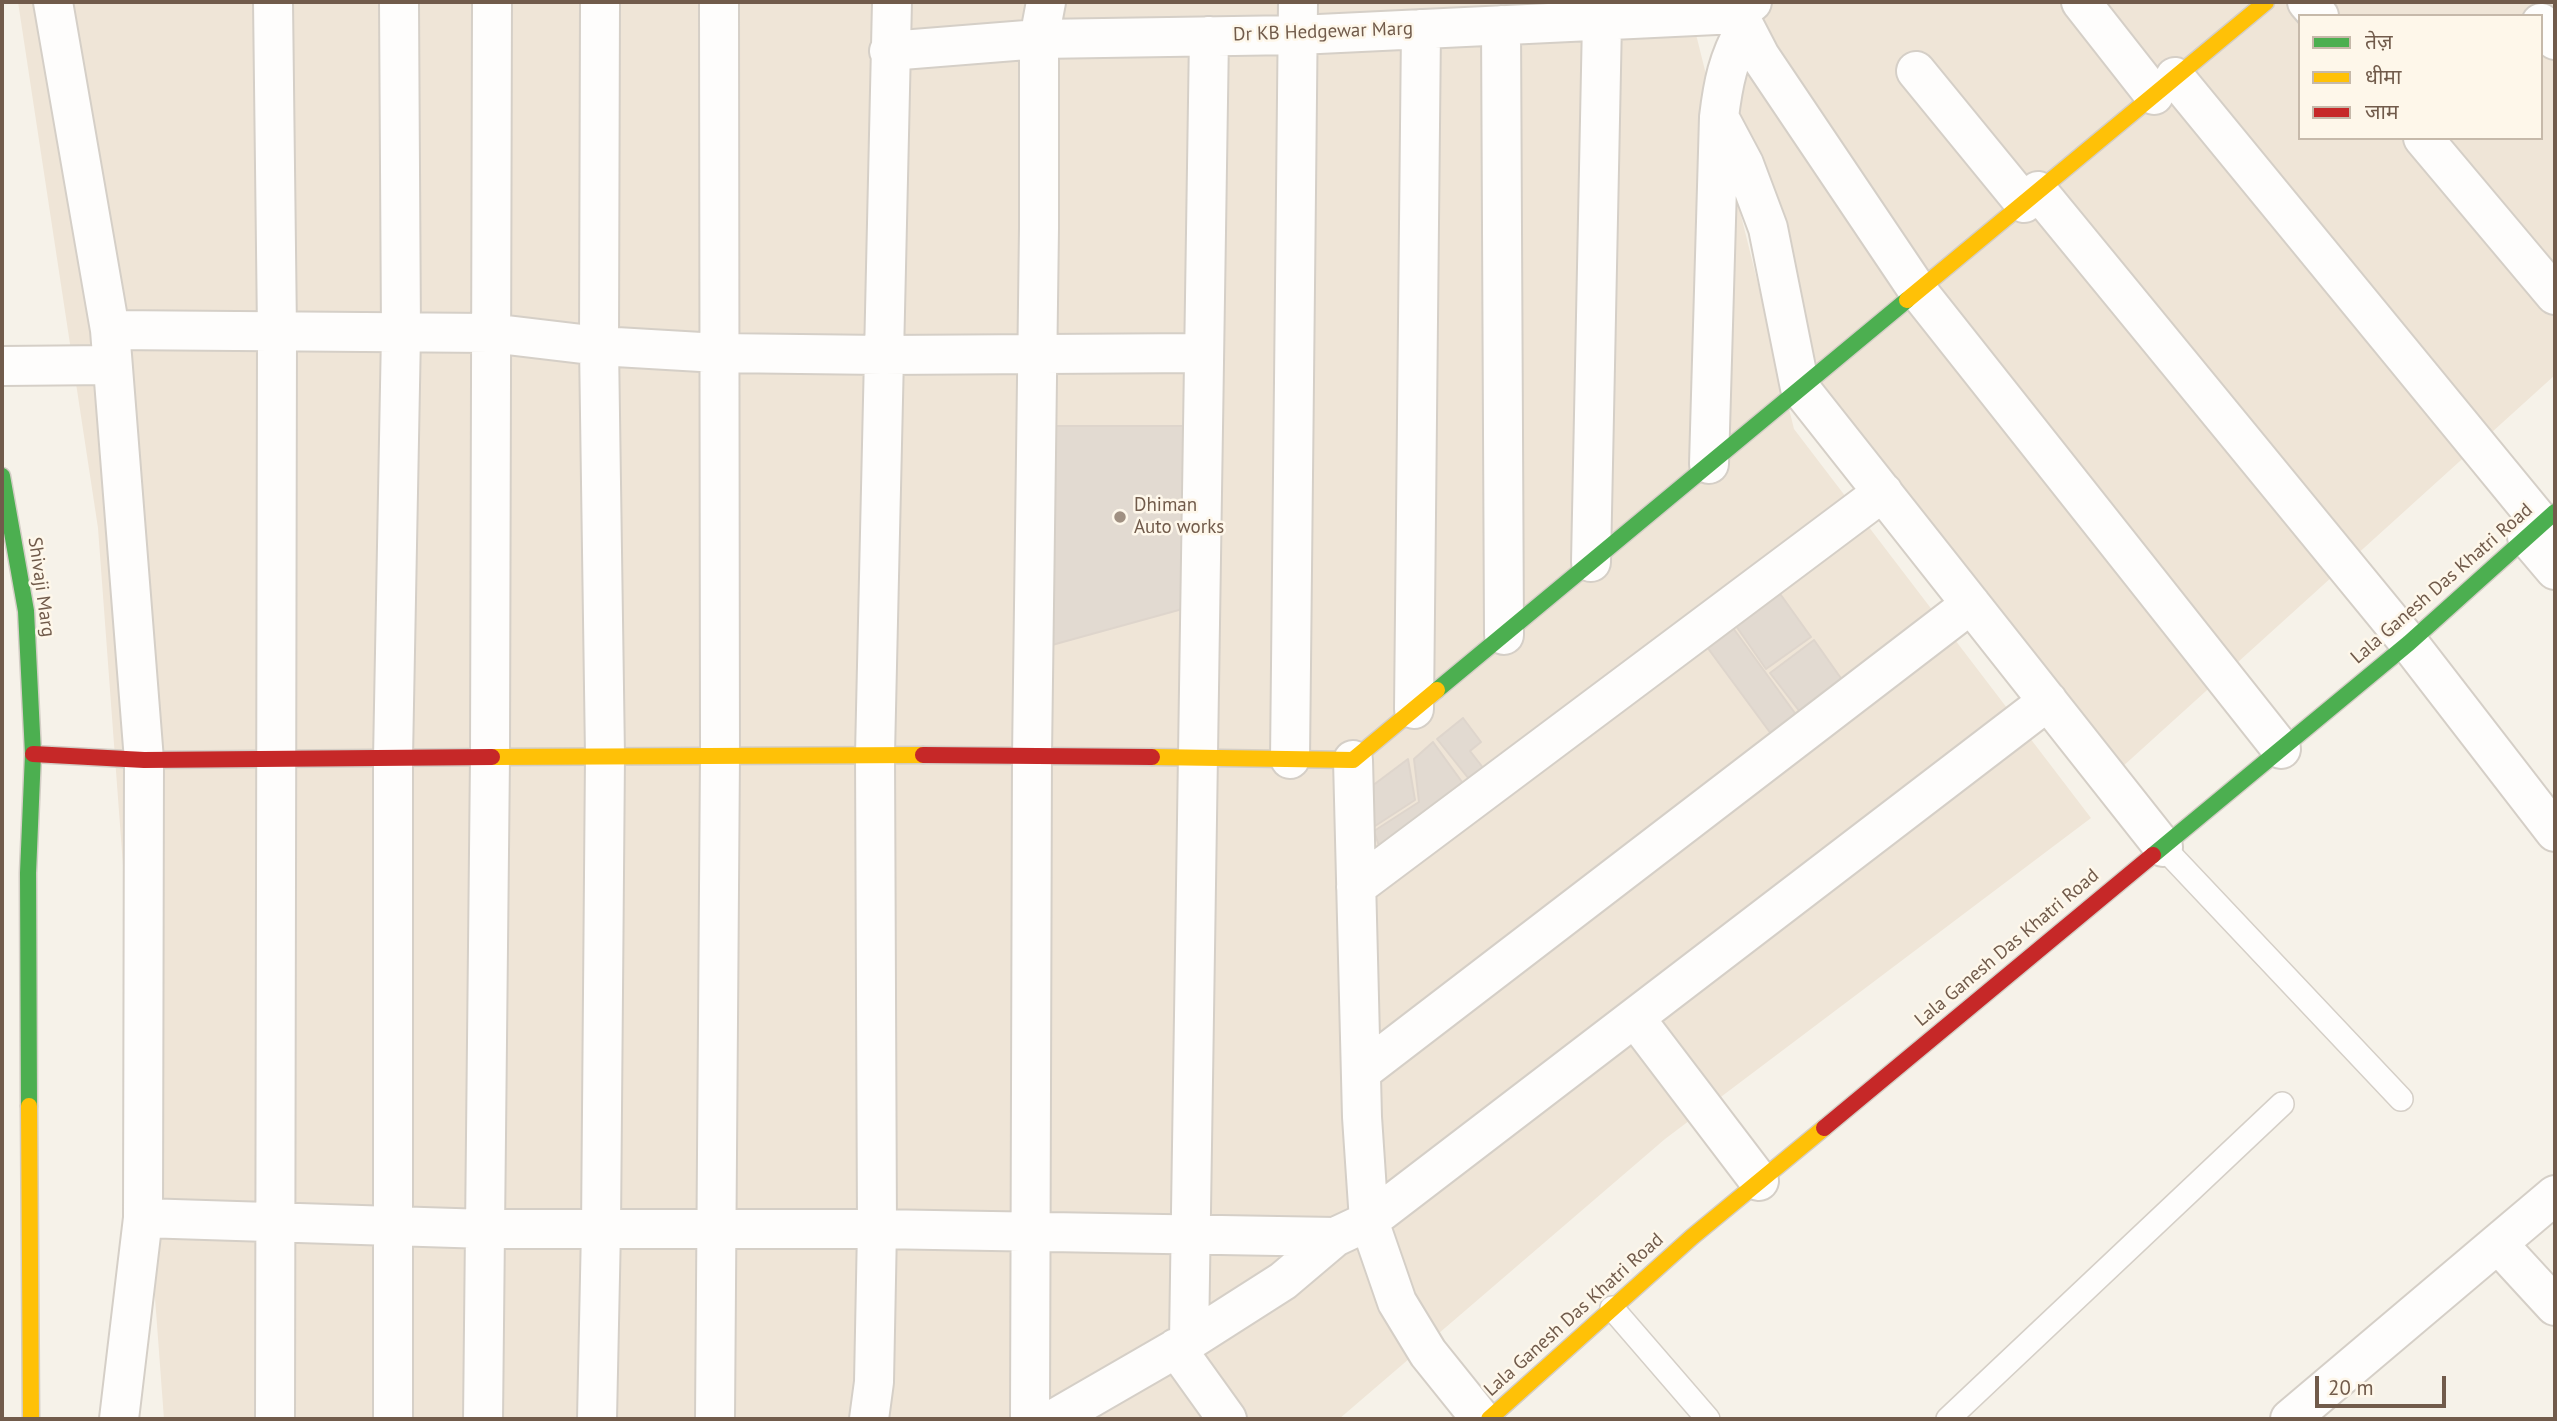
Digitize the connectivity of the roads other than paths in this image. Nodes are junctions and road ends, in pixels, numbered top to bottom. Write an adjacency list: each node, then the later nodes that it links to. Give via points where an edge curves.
1 (53, 2): 32 (street)
2 (273, 2): 28 (street)
3 (399, 2): 29 (street)
4 (492, 2): 30 (street)
5 (600, 2): 31 (street)
6 (719, 2): 33 (street)
7 (892, 2): 20 (street)
8 (1046, 2): 18 (street)
9 (2081, 2): 22 (street)
10 (2266, 2): 22 (street)
11 (1742, 12): 13 (street, Dr KB Hedgewar Marg); 23 (street); 26 (street, via 1760,56)
12 (1298, 18): 16 (street, Dr KB Hedgewar Marg); 17 (street, Dr KB Hedgewar Marg); 64 (street)
13 (1602, 20): 14 (street, Dr KB Hedgewar Marg); 44 (street)
14 (1501, 25): 16 (street, Dr KB Hedgewar Marg); 49 (street)
15 (2543, 25): 19 (street)
16 (1421, 29): 52 (street)
17 (1209, 36): 18 (street, Dr KB Hedgewar Marg); 34 (street)
18 (1039, 39): 20 (street, Dr KB Hedgewar Marg); 35 (street)
19 (2555, 40)
20 (889, 51): 36 (street)
21 (1916, 71): 25 (street)
22 (2164, 86): 25 (street); 43 (street)
23 (1719, 117): 38 (street, via 1744,164 1768,228); 39 (street)
24 (2425, 140): 27 (street)
25 (2031, 197): 26 (street); 50 (street)
26 (1918, 291): 38 (street); 53 (street)
27 (2555, 295)
28 (277, 331): 29 (street); 32 (street); 62 (street)
29 (401, 332): 30 (street); 60 (street)
30 (490, 333): 31 (street); 59 (street)
31 (599, 346): 33 (street); 57 (street)
32 (111, 347): 37 (street); 63 (street)
33 (718, 353): 36 (street); 56 (street)
34 (1203, 353): 35 (street); 61 (street)
35 (1038, 354): 36 (street); 58 (street)
36 (883, 355): 55 (street)
37 (2, 366)
38 (1801, 388): 39 (street); 41 (street)
39 (1709, 464): 44 (street)
40 (2, 476): 42 (street, Shivaji Marg)
41 (1883, 492): 48 (street); 68 (street)
42 (4, 510): 45 (street, Shivaji Marg)
43 (2542, 525): 47 (street); 50 (street, Lala Ganesh Das Khatri Road)
44 (1591, 562): 49 (street)
45 (19, 565): 46 (street); 54 (street, Shivaji Marg, via 26,611)
46 (2, 568)
47 (2555, 570)
48 (1971, 604): 51 (street); 70 (street)
49 (1504, 635): 52 (street)
50 (2409, 643): 53 (street, Lala Ganesh Das Khatri Road); 66 (street)
51 (2048, 701): 67 (street); 69 (street)
52 (1414, 709): 65 (street)
53 (2281, 749): 67 (street, Lala Ganesh Das Khatri Road)
54 (33, 754): 63 (street); 90 (street, Shivaji Marg, via 28,873)
55 (875, 754): 56 (street); 58 (street); 82 (street)
56 (720, 755): 57 (street); 81 (street)
57 (605, 756): 59 (street); 80 (street)
58 (1032, 756): 61 (street); 83 (street)
59 (491, 757): 60 (street); 79 (street)
60 (393, 758): 62 (street); 78 (street)
61 (1197, 758): 64 (street); 84 (street)
62 (277, 759): 63 (street); 77 (street)
63 (144, 760): 75 (street)
64 (1290, 760): 65 (street)
65 (1353, 760): 68 (street)
66 (2555, 832)
67 (2163, 847): 71 (lane); 73 (street, Lala Ganesh Das Khatri Road)
68 (1356, 887): 70 (street)
69 (1635, 1018): 73 (street); 76 (street)
70 (1361, 1072): 76 (street)
71 (2400, 1099)
72 (2282, 1104): 104 (lane)
73 (1759, 1181): 88 (street, Lala Ganesh Das Khatri Road)
74 (2555, 1195): 86 (street)
75 (143, 1218): 77 (street); 91 (street)
76 (1369, 1221): 85 (street); 101 (street, via 1397,1302 1428,1353)
77 (275, 1222): 78 (street); 92 (street)
78 (394, 1226): 79 (street); 93 (street)
79 (486, 1229): 80 (street); 94 (street)
80 (601, 1229): 81 (street); 95 (street)
81 (717, 1229): 82 (street); 96 (street)
82 (877, 1230): 83 (street); 97 (street)
83 (1031, 1232): 84 (street); 98 (street)
84 (1191, 1235): 85 (street); 89 (street)
85 (1335, 1237): 89 (street, via 1283,1281)
86 (2498, 1244): 87 (street); 105 (street)
87 (2555, 1306)
88 (1612, 1308): 102 (street, Lala Ganesh Das Khatri Road); 103 (lane)
89 (1182, 1344): 99 (street); 100 (street)
90 (31, 1419)
91 (119, 1419)
92 (275, 1419)
93 (393, 1419)
94 (483, 1419)
95 (597, 1419)
96 (715, 1419)
97 (869, 1419)
98 (1030, 1419)
99 (1054, 1419)
100 (1227, 1419)
101 (1481, 1419)
102 (1489, 1419)
103 (1708, 1419)
104 (1948, 1419)
105 (2290, 1419)

